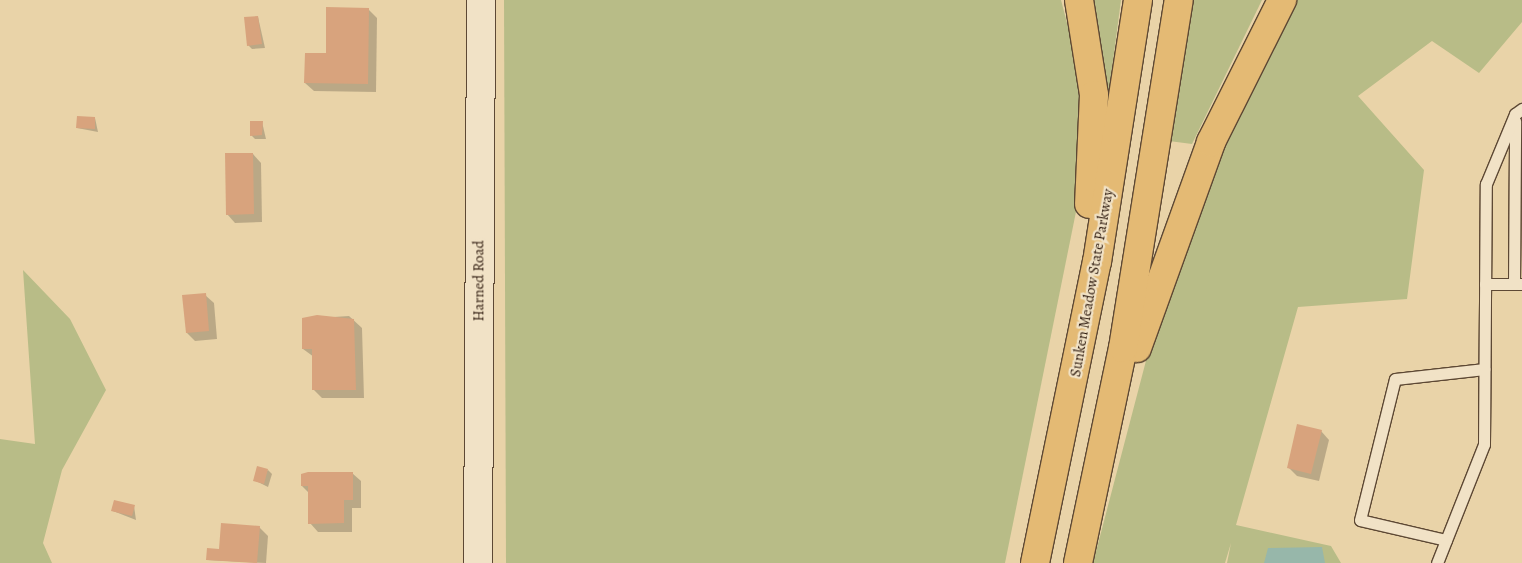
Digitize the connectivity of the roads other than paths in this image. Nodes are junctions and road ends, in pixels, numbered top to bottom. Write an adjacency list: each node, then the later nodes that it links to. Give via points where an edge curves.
1 (481, 0): 13 (main road, Harned Road)
2 (1079, 0): 10 (highway, via 1094,96 1094,157)
3 (1138, 0): 10 (highway, Sunken Meadow State Parkway, via 1098,262)
4 (1179, 0): 11 (highway)
5 (1282, 0): 11 (highway, via 1211,142)
6 (1518, 112): 7 (lane, via 1486,184); 8 (lane)
7 (1485, 284): 8 (lane); 9 (lane)
8 (1518, 284)
9 (1484, 369): 12 (lane, via 1484,444); 12 (lane, via 1395,379 1360,520)
10 (1066, 424): 14 (highway, Sunken Meadow State Parkway)
11 (1106, 435): 15 (highway)
12 (1446, 540): 16 (lane)
13 (478, 563)
14 (1035, 563)
15 (1078, 563)
16 (1437, 563)

